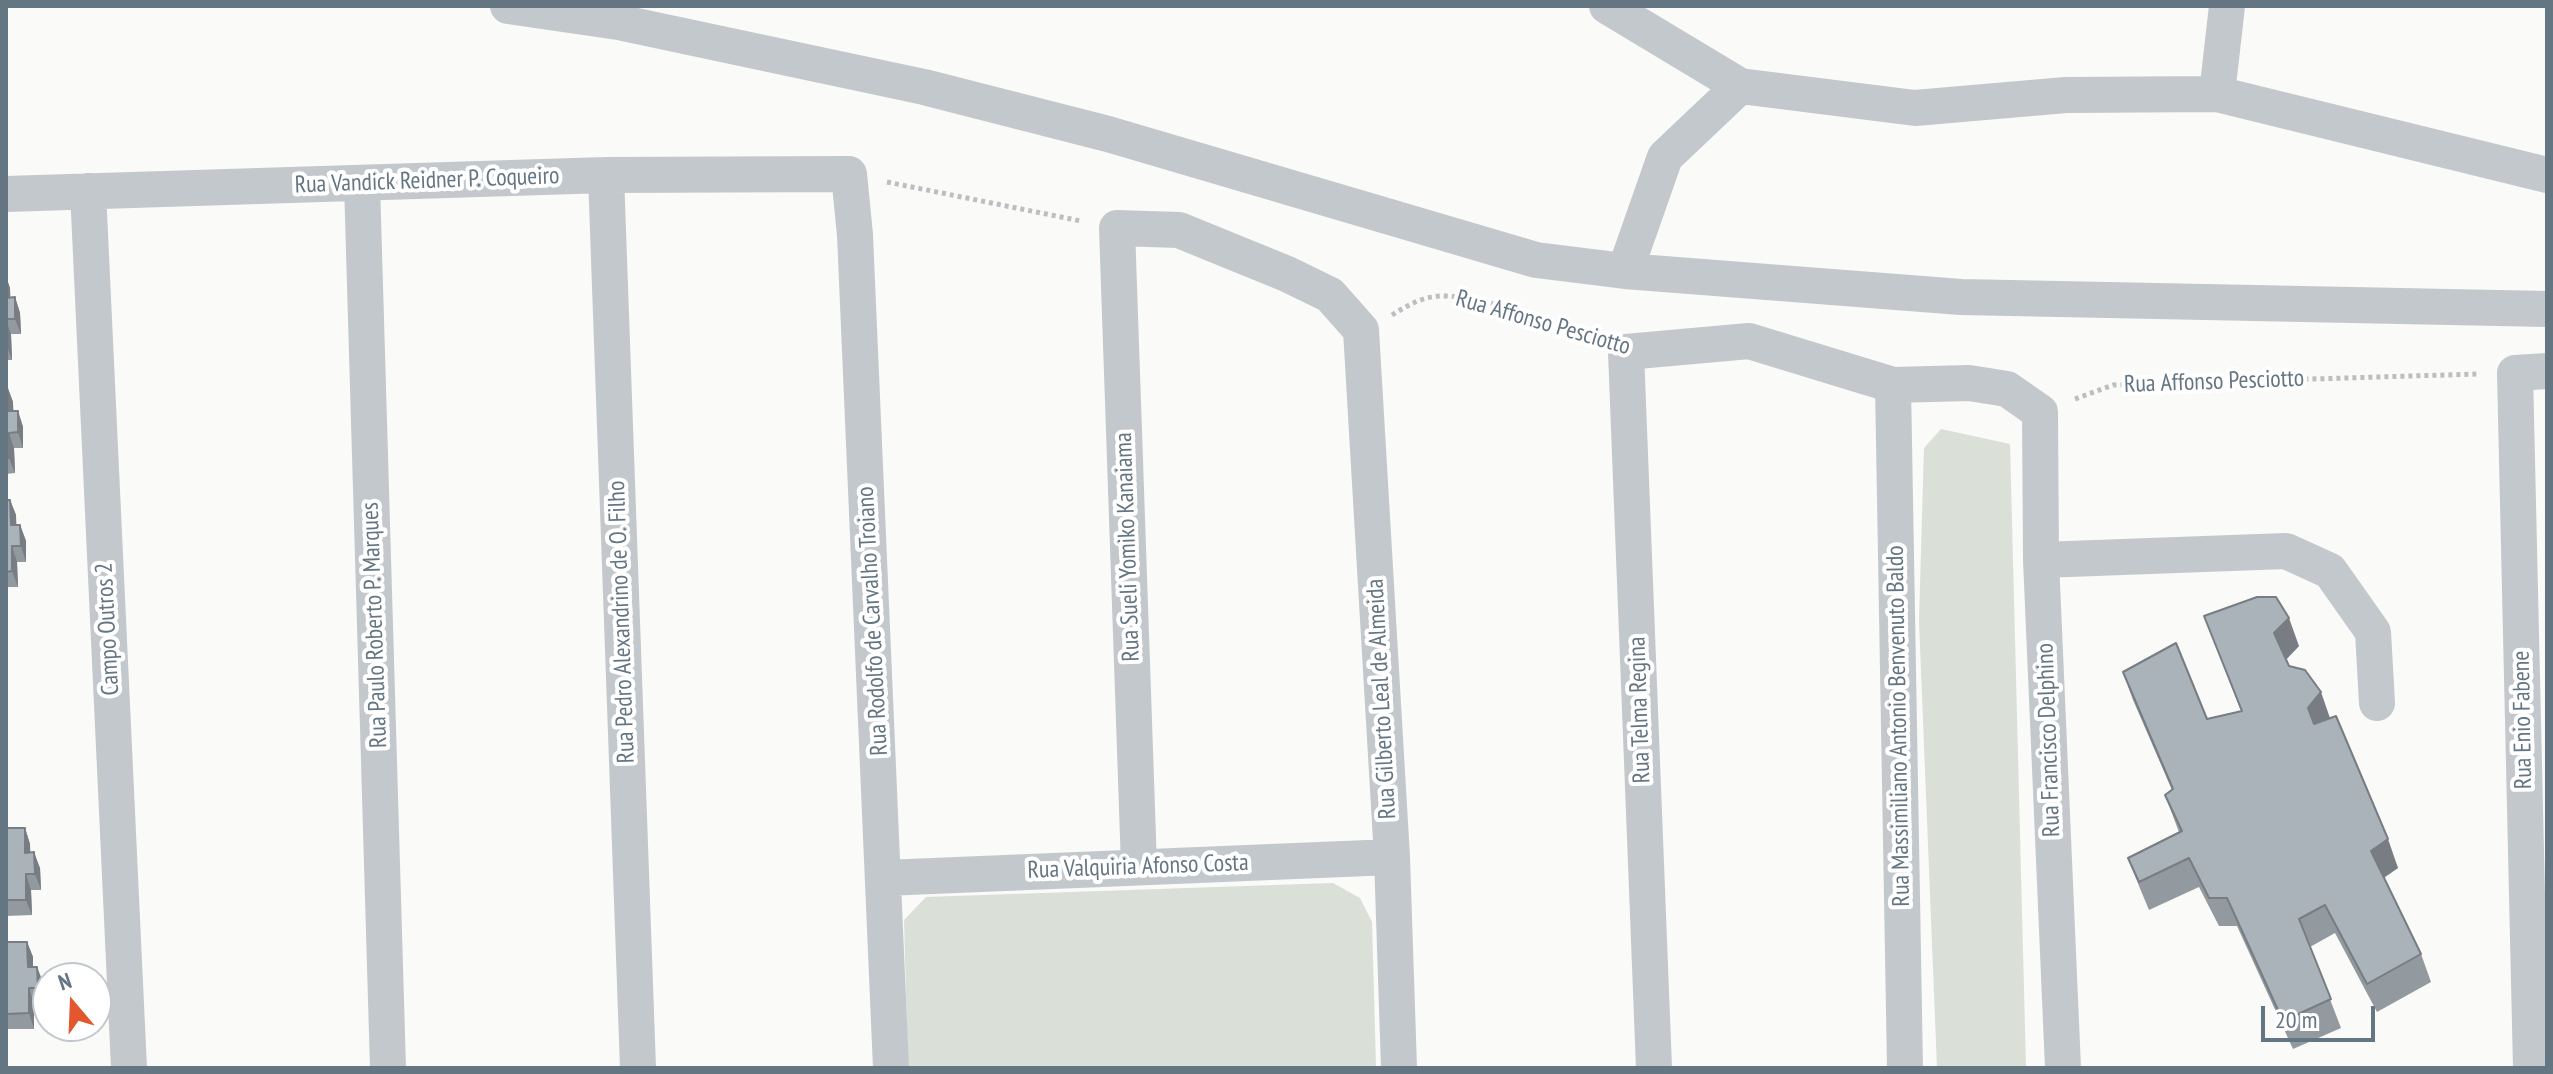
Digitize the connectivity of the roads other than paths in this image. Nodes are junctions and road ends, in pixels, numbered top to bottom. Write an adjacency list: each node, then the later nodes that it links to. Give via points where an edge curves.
1 (508, 6): 13 (street, via 618,22 924,87 1108,134 1536,260)
2 (1607, 6): 4 (street)
3 (2227, 6): 5 (street)
4 (1740, 86): 5 (street, via 1915,108 2066,95); 13 (street, via 1665,157)
5 (2217, 94): 8 (street)
6 (849, 174): 7 (street, Rua Vandick Reidner P. Coqueiro); 23 (street, Rua Rodolfo de Carvalho Troiano)
7 (606, 175): 9 (street, Rua Vandick Reidner P. Coqueiro); 26 (street, Rua Pedro Alexandrino de O. Filho)
8 (2547, 175)
9 (362, 183): 10 (street, Rua Vandick Reidner P. Coqueiro); 25 (street, Rua Paulo Roberto P. Marques)
10 (88, 191): 11 (street, Rua Vandick Reidner P. Coqueiro); 24 (street, Campo Outros 2)
11 (6, 194)
12 (1117, 228): 21 (street, Rua Gilberto Leal de Almeida, via 1179,230 1287,274 1330,295 1361,330); 22 (street, Rua Sueli Yomiko Kanaiama)
13 (1625, 271): 14 (street, via 1961,297)
14 (2547, 309)
15 (1626, 352): 17 (street, Rua Affonso Pesciotto, via 1749,341); 29 (street, Rua Telma Regina)
16 (2531, 372): 32 (street, Rua Enio Fabene)
17 (1893, 385): 18 (street, Rua Affonso Pesciotto, via 1969,383 2007,389); 30 (street, Rua Massimiliano Antonio Benvenuto Baldo)
18 (2040, 412): 19 (street, Rua Francisco Delphino)
19 (2041, 560): 20 (street, via 2286,551 2330,571 2373,632); 31 (street, Rua Francisco Delphino)
20 (2377, 703)
21 (1392, 857): 22 (street, Rua Valquiria Afonso Costa); 28 (street, Rua Gilberto Leal de Almeida)
22 (1139, 866): 23 (street, Rua Valquiria Afonso Costa)
23 (884, 878): 27 (street, Rua Rodolfo de Carvalho Troiano)
24 (129, 1068)
25 (388, 1068)
26 (638, 1068)
27 (891, 1068)
28 (1399, 1068)
29 (1654, 1068)
30 (1905, 1068)
31 (2063, 1068)
32 (2531, 1068)

